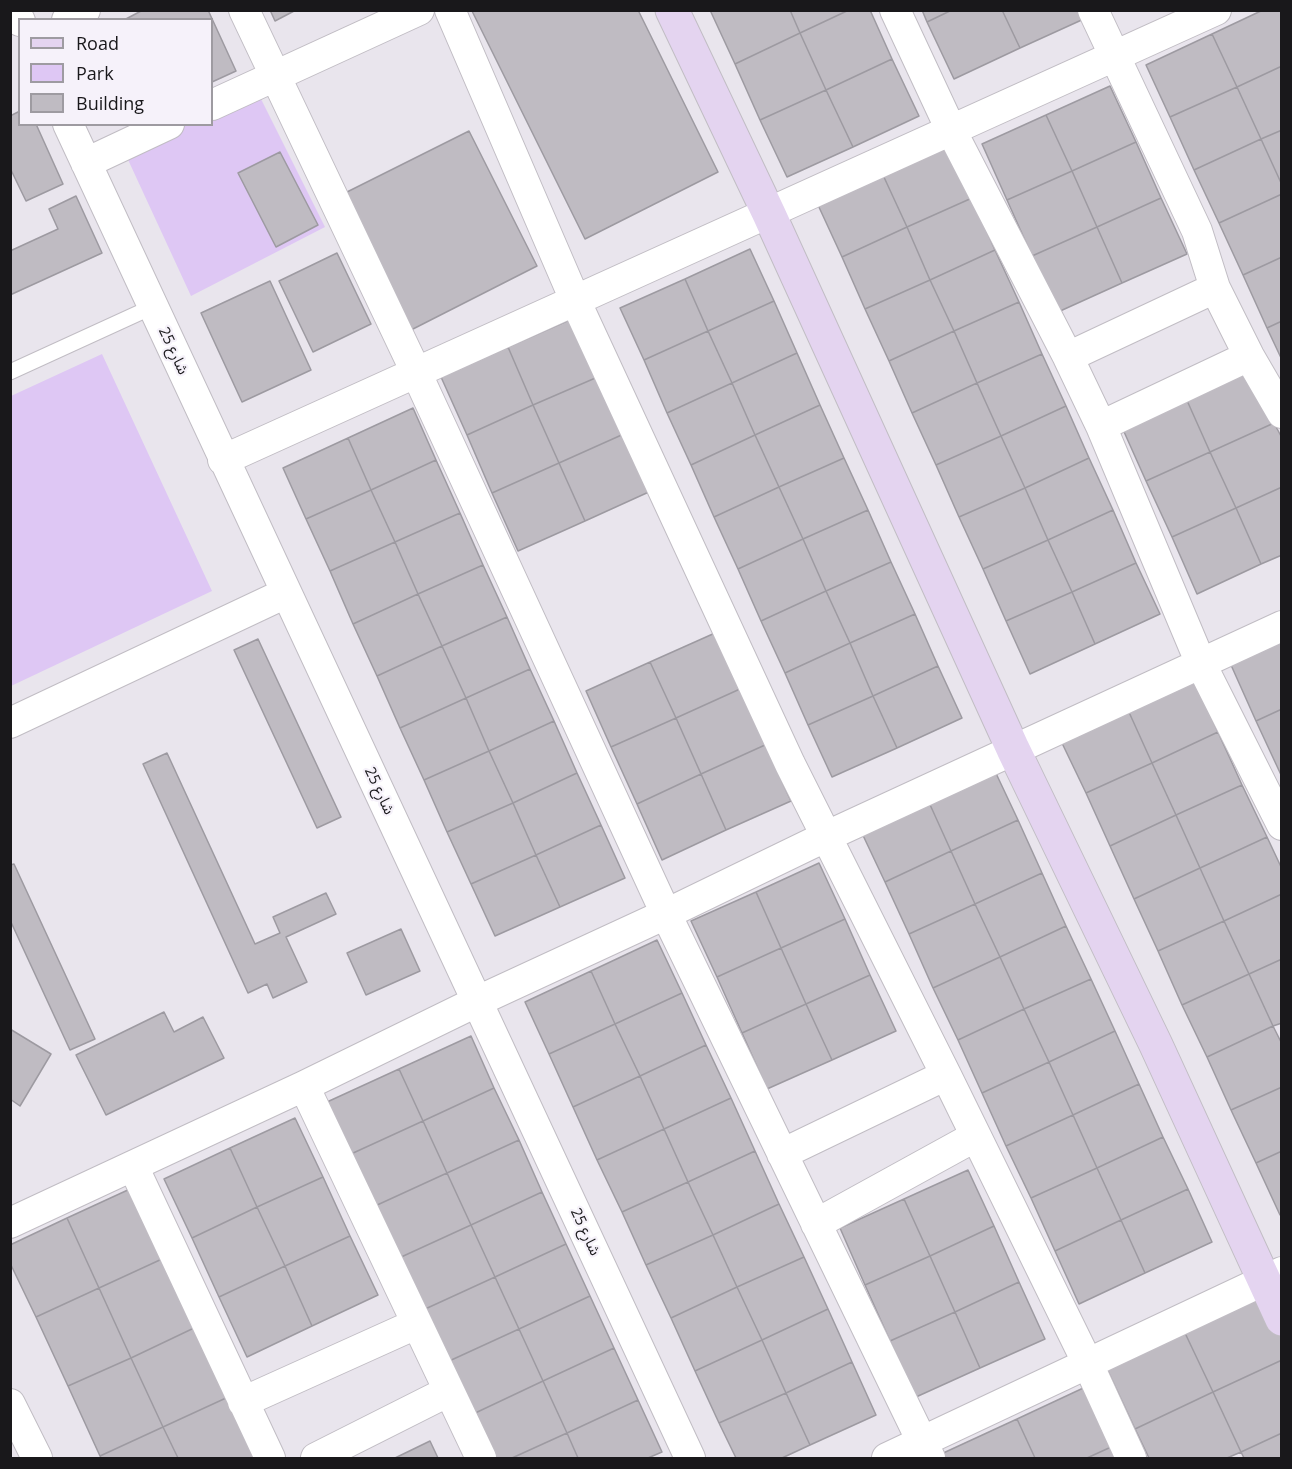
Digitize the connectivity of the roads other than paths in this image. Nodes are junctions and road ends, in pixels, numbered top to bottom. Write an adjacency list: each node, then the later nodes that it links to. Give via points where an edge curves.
1 (85, 10): 9 (street)
2 (244, 10): 11 (street)
3 (419, 10): 11 (street)
4 (450, 10): 19 (street)
5 (672, 10): 17 (street)
6 (894, 10): 15 (street)
7 (1093, 10): 10 (street)
8 (1216, 10): 10 (street)
9 (71, 18)
10 (1115, 58): 15 (street); 18 (street, via 1197,231)
11 (275, 76): 12 (street); 24 (street)
12 (213, 105)
13 (69, 126): 16 (street, شارع 25)
14 (166, 126): 16 (street)
15 (951, 130): 17 (street); 22 (street)
16 (86, 163): 20 (street, شارع 25)
17 (769, 214): 19 (street); 32 (street)
18 (1215, 288): 21 (street); 22 (street)
19 (575, 300): 24 (street); 34 (street)
20 (152, 307): 23 (lane); 27 (street, شارع 25)
21 (1249, 356): 25 (street); 26 (street)
22 (1068, 357): 26 (street)
23 (10, 372)
24 (416, 372): 27 (street); 35 (street)
25 (1281, 413)
26 (1101, 426): 30 (street)
27 (223, 460): 28 (street, شارع 25)
28 (286, 593): 31 (street); 36 (street, شارع 25)
29 (1281, 626): 30 (street)
30 (1201, 663): 32 (street); 33 (street)
31 (10, 723)
32 (1013, 749): 34 (street); 44 (street)
33 (1281, 825)
34 (825, 837): 35 (street); 37 (street)
35 (666, 914): 36 (street); 40 (street)
36 (478, 1001): 38 (street); 56 (street, شارع 25)
37 (946, 1075): 39 (street); 40 (street)
38 (304, 1086): 41 (street); 46 (street)
39 (976, 1136): 43 (street); 47 (street)
40 (782, 1154): 43 (street)
41 (133, 1166): 42 (street); 49 (street)
42 (10, 1223)
43 (816, 1224): 51 (street)
44 (1272, 1276): 45 (street); 47 (street)
45 (1281, 1319)
46 (416, 1324): 48 (street); 49 (street)
47 (1088, 1364): 51 (street); 58 (street)
48 (449, 1391): 54 (street); 55 (street)
49 (243, 1402): 53 (street)
50 (10, 1404): 52 (street)
51 (926, 1450): 57 (street)
52 (37, 1458)
53 (270, 1458)
54 (316, 1458)
55 (481, 1458)
56 (690, 1458)
57 (888, 1458)
58 (1131, 1458)

